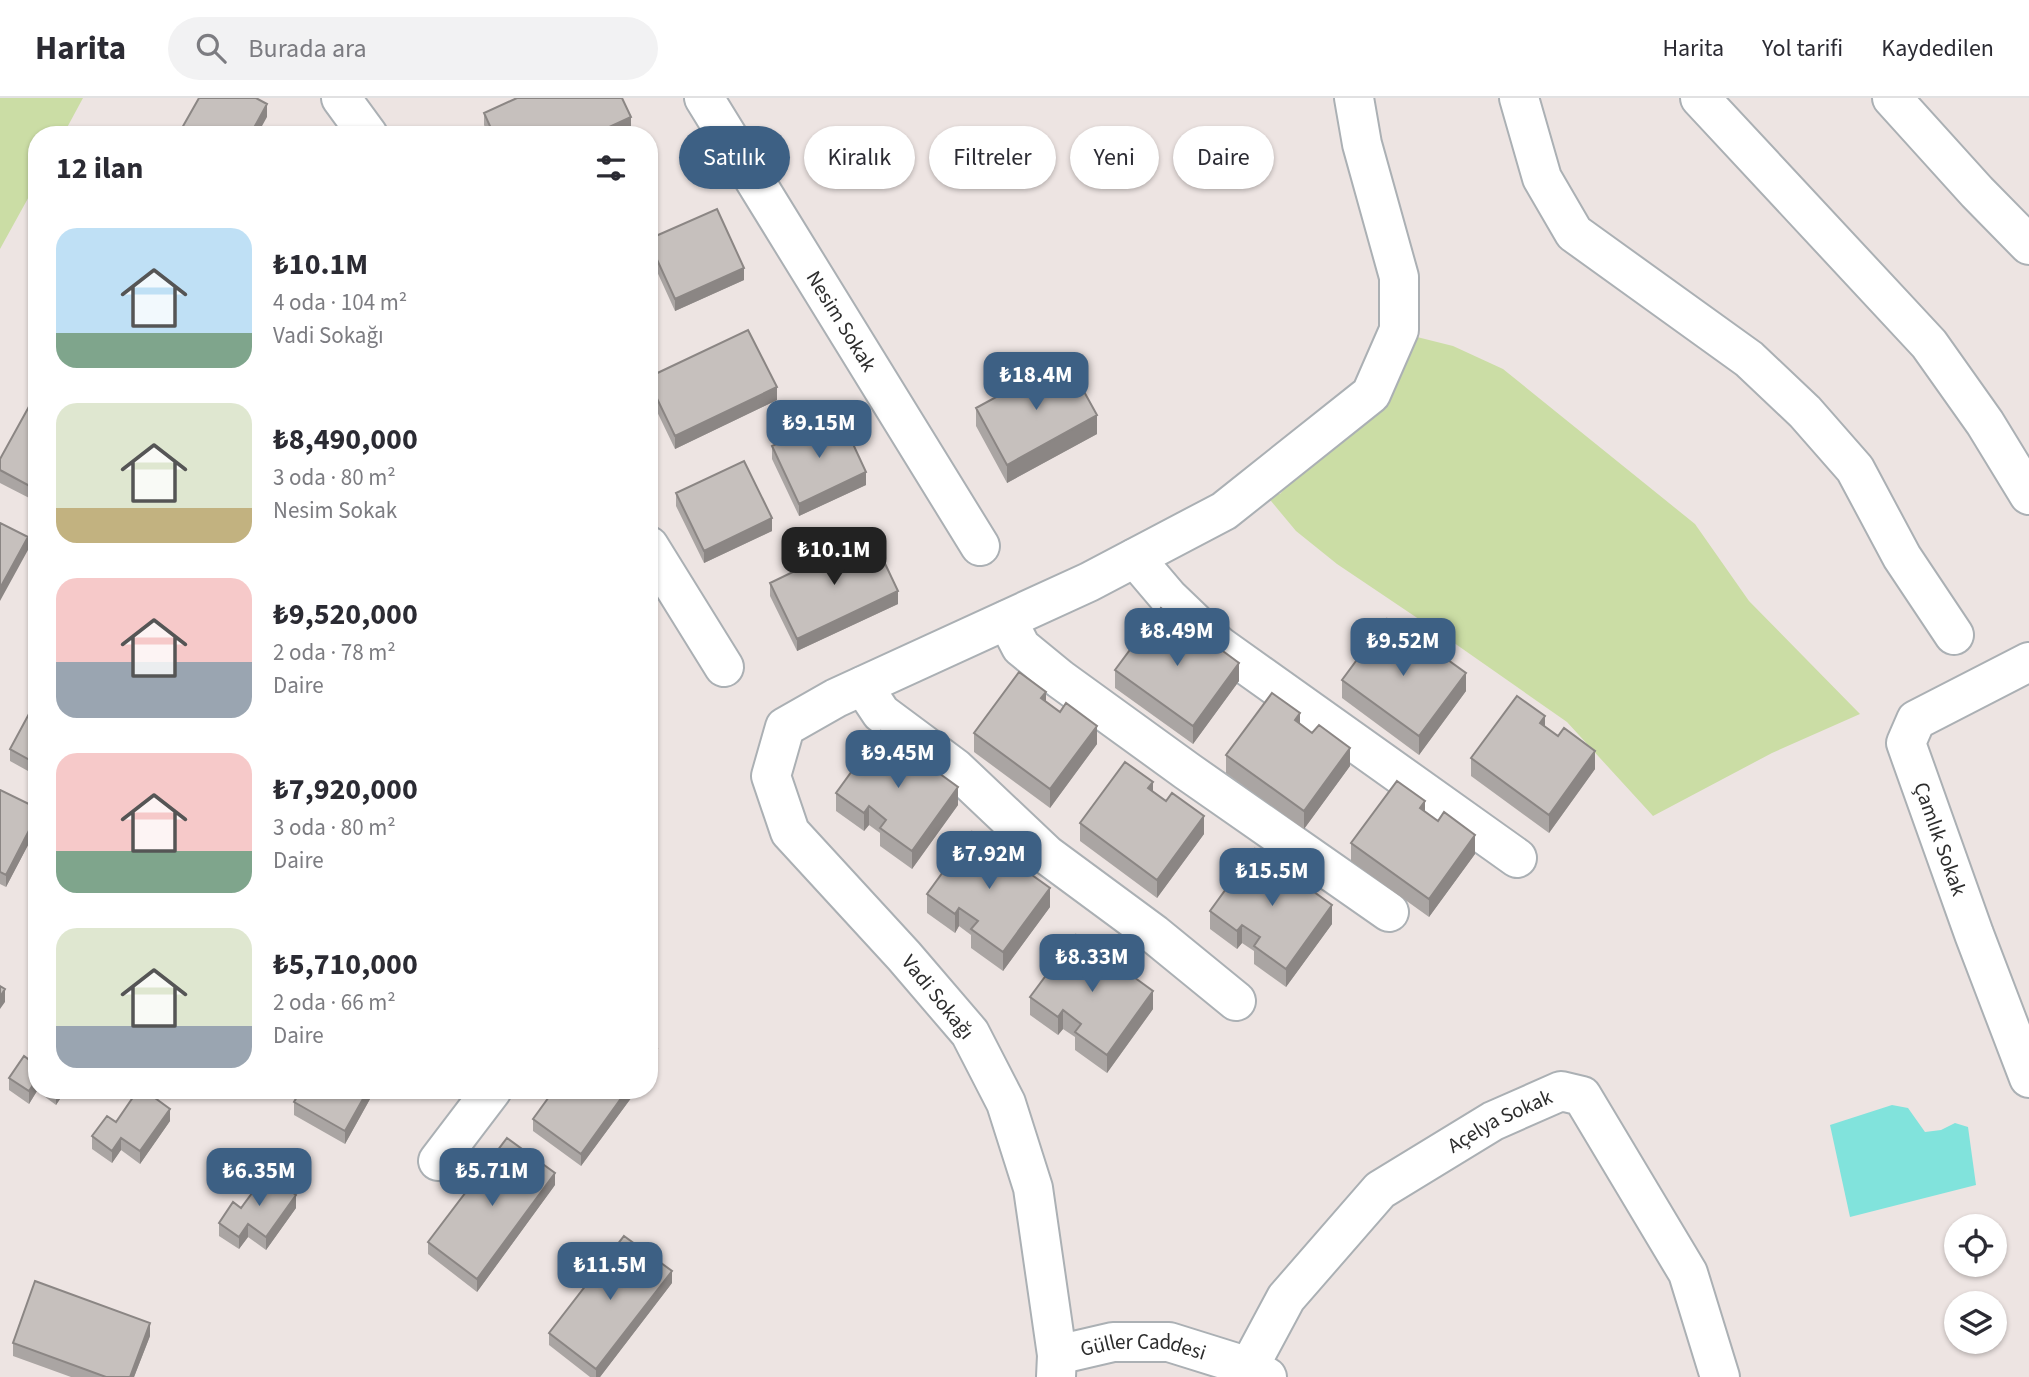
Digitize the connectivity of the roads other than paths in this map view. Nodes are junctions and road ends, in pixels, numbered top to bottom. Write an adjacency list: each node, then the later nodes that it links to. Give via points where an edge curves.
1 (341, 98): 7 (street)
2 (704, 98): 10 (street, Nesim Sokak)
3 (1354, 98): 11 (street, via 1399,277 1399,330 1371,394 1224,511)
4 (1519, 98): 14 (street, via 1542,178 1574,233 1749,359 1805,412 1855,468 1902,557)
5 (1700, 98): 9 (street, via 1929,344)
6 (1892, 98): 8 (street)
7 (362, 126)
8 (2029, 245)
9 (2029, 495)
10 (980, 546)
11 (1135, 558): 13 (street); 18 (street, via 1218,645)
12 (658, 561): 16 (street)
13 (1007, 620): 17 (street); 19 (street, via 1021,647 1060,679)
14 (1954, 635)
15 (2029, 662): 21 (street, Çamlık Sokak, via 1916,720 1906,743)
16 (724, 667)
17 (863, 686): 20 (street, via 881,713 955,768 1047,855); 24 (street, Vadi Sokağı, via 785,727 771,776 790,832 970,1033 1006,1103 1033,1188)
18 (1517, 858)
19 (1390, 912)
20 (1236, 1001)
21 (2029, 1078)
22 (485, 1099): 23 (street)
23 (438, 1161)
24 (1057, 1366): 25 (street, Güller Caddesi, via 1113,1342 1169,1342)
25 (1258, 1372): 26 (street, Açelya Sokak, via 1286,1298 1380,1190 1493,1121 1561,1091 1582,1096 1688,1273)
26 (1720, 1377)

